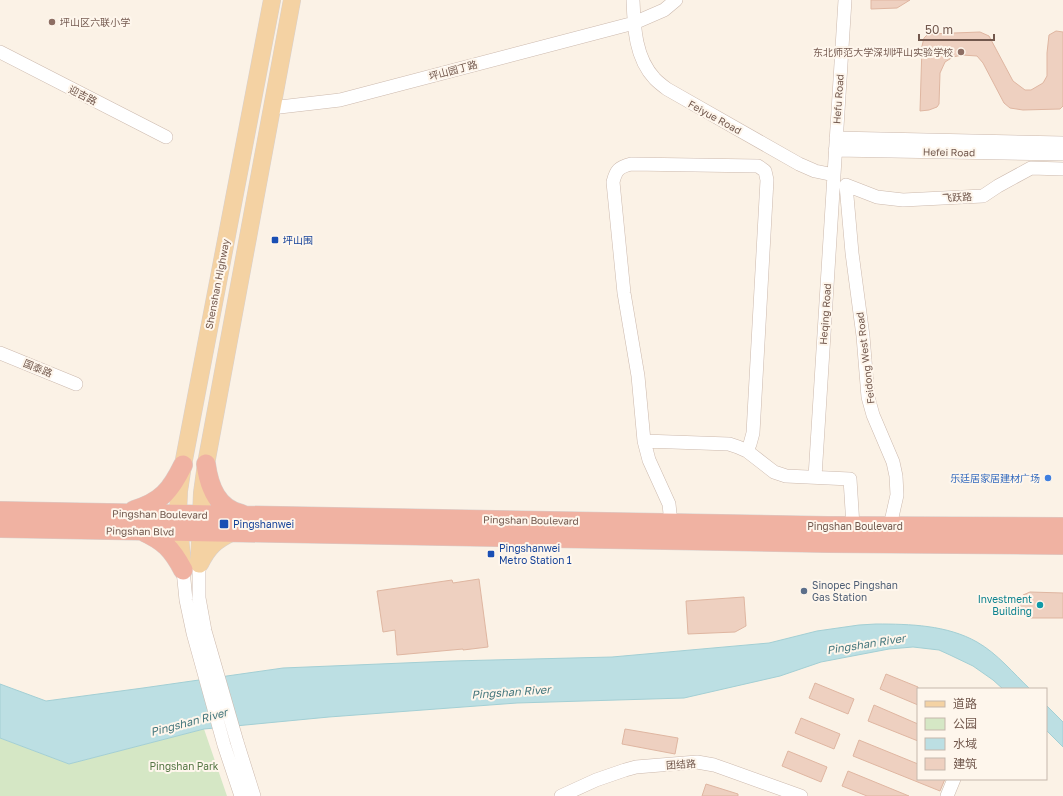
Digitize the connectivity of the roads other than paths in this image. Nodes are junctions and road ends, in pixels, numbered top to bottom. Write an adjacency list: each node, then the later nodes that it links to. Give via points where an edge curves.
1 (272, 0): 21 (main road, Shenshan Highway)
2 (292, 0): 8 (main road)
3 (633, 0): 6 (street, Feiyue Road)
4 (676, 0): 6 (street, 坪山园丁路, via 664,10)
5 (845, 0): 11 (street, Hefu Road)
6 (634, 23): 8 (street, 坪山园丁路, via 340,100); 14 (street, Feiyue Road, via 637,45 645,64 654,78 667,90 799,164)
7 (0, 52): 9 (street, 迎吉路)
8 (271, 108): 20 (main road)
9 (166, 137)
10 (1063, 142): 11 (street, Hefei Road)
11 (836, 144): 12 (street, Hefei Road); 14 (street, Heqing Road)
12 (1063, 154)
13 (1063, 169): 15 (street, 飞跃路, via 1031,168 983,196 903,200 877,197)
14 (834, 176): 22 (street, Heqing Road)
15 (846, 185): 30 (street, Feidong West Road, via 868,397 896,476 897,495)
16 (0, 353): 17 (street, 国泰路)
17 (76, 384)
18 (644, 440): 19 (street, via 729,444); 19 (street, via 638,376 624,293 613,182 616,173 623,166 632,164 758,166 764,171 767,180 753,433); 28 (street, via 649,460 669,504)
19 (746, 451): 22 (street, via 774,472 786,476)
20 (206, 464): 25 (highway, via 208,478 220,501 238,513); 27 (main road)
21 (183, 465): 24 (highway, via 168,491 158,500); 26 (main road, Shenshan Highway, via 179,491)
22 (815, 478): 29 (street, via 850,479)
23 (0, 511): 24 (highway, Pingshan Boulevard)
24 (121, 513): 26 (highway, Pingshan Boulevard)
25 (249, 515): 27 (highway, Pingshan Boulevard); 28 (highway, Pingshan Boulevard)
26 (179, 523): 27 (highway, Pingshan Blvd); 33 (highway, Pingshan Blvd); 37 (main road, Shenshan Highway)
27 (200, 523): 34 (highway, Pingshan Blvd); 37 (main road)
28 (671, 523): 29 (highway, Pingshan Boulevard)
29 (853, 526): 30 (highway, Pingshan Boulevard)
30 (890, 526): 31 (highway, Pingshan Boulevard)
31 (1063, 527)
32 (0, 528): 33 (highway, Pingshan Blvd)
33 (141, 531): 37 (highway, via 156,538)
34 (233, 532): 35 (highway, Pingshan Blvd); 37 (main road, via 211,546)
35 (279, 533): 36 (highway, Pingshan Boulevard)
36 (1063, 545)
37 (191, 567): 38 (street, via 186,600 193,633 210,671)
38 (230, 743): 40 (street); 41 (street)
39 (954, 780): 44 (street)
40 (241, 796)
41 (254, 796)
42 (561, 796): 43 (street, 团结路, via 596,780 630,769 697,762 714,764)
43 (800, 796)
44 (947, 796)

